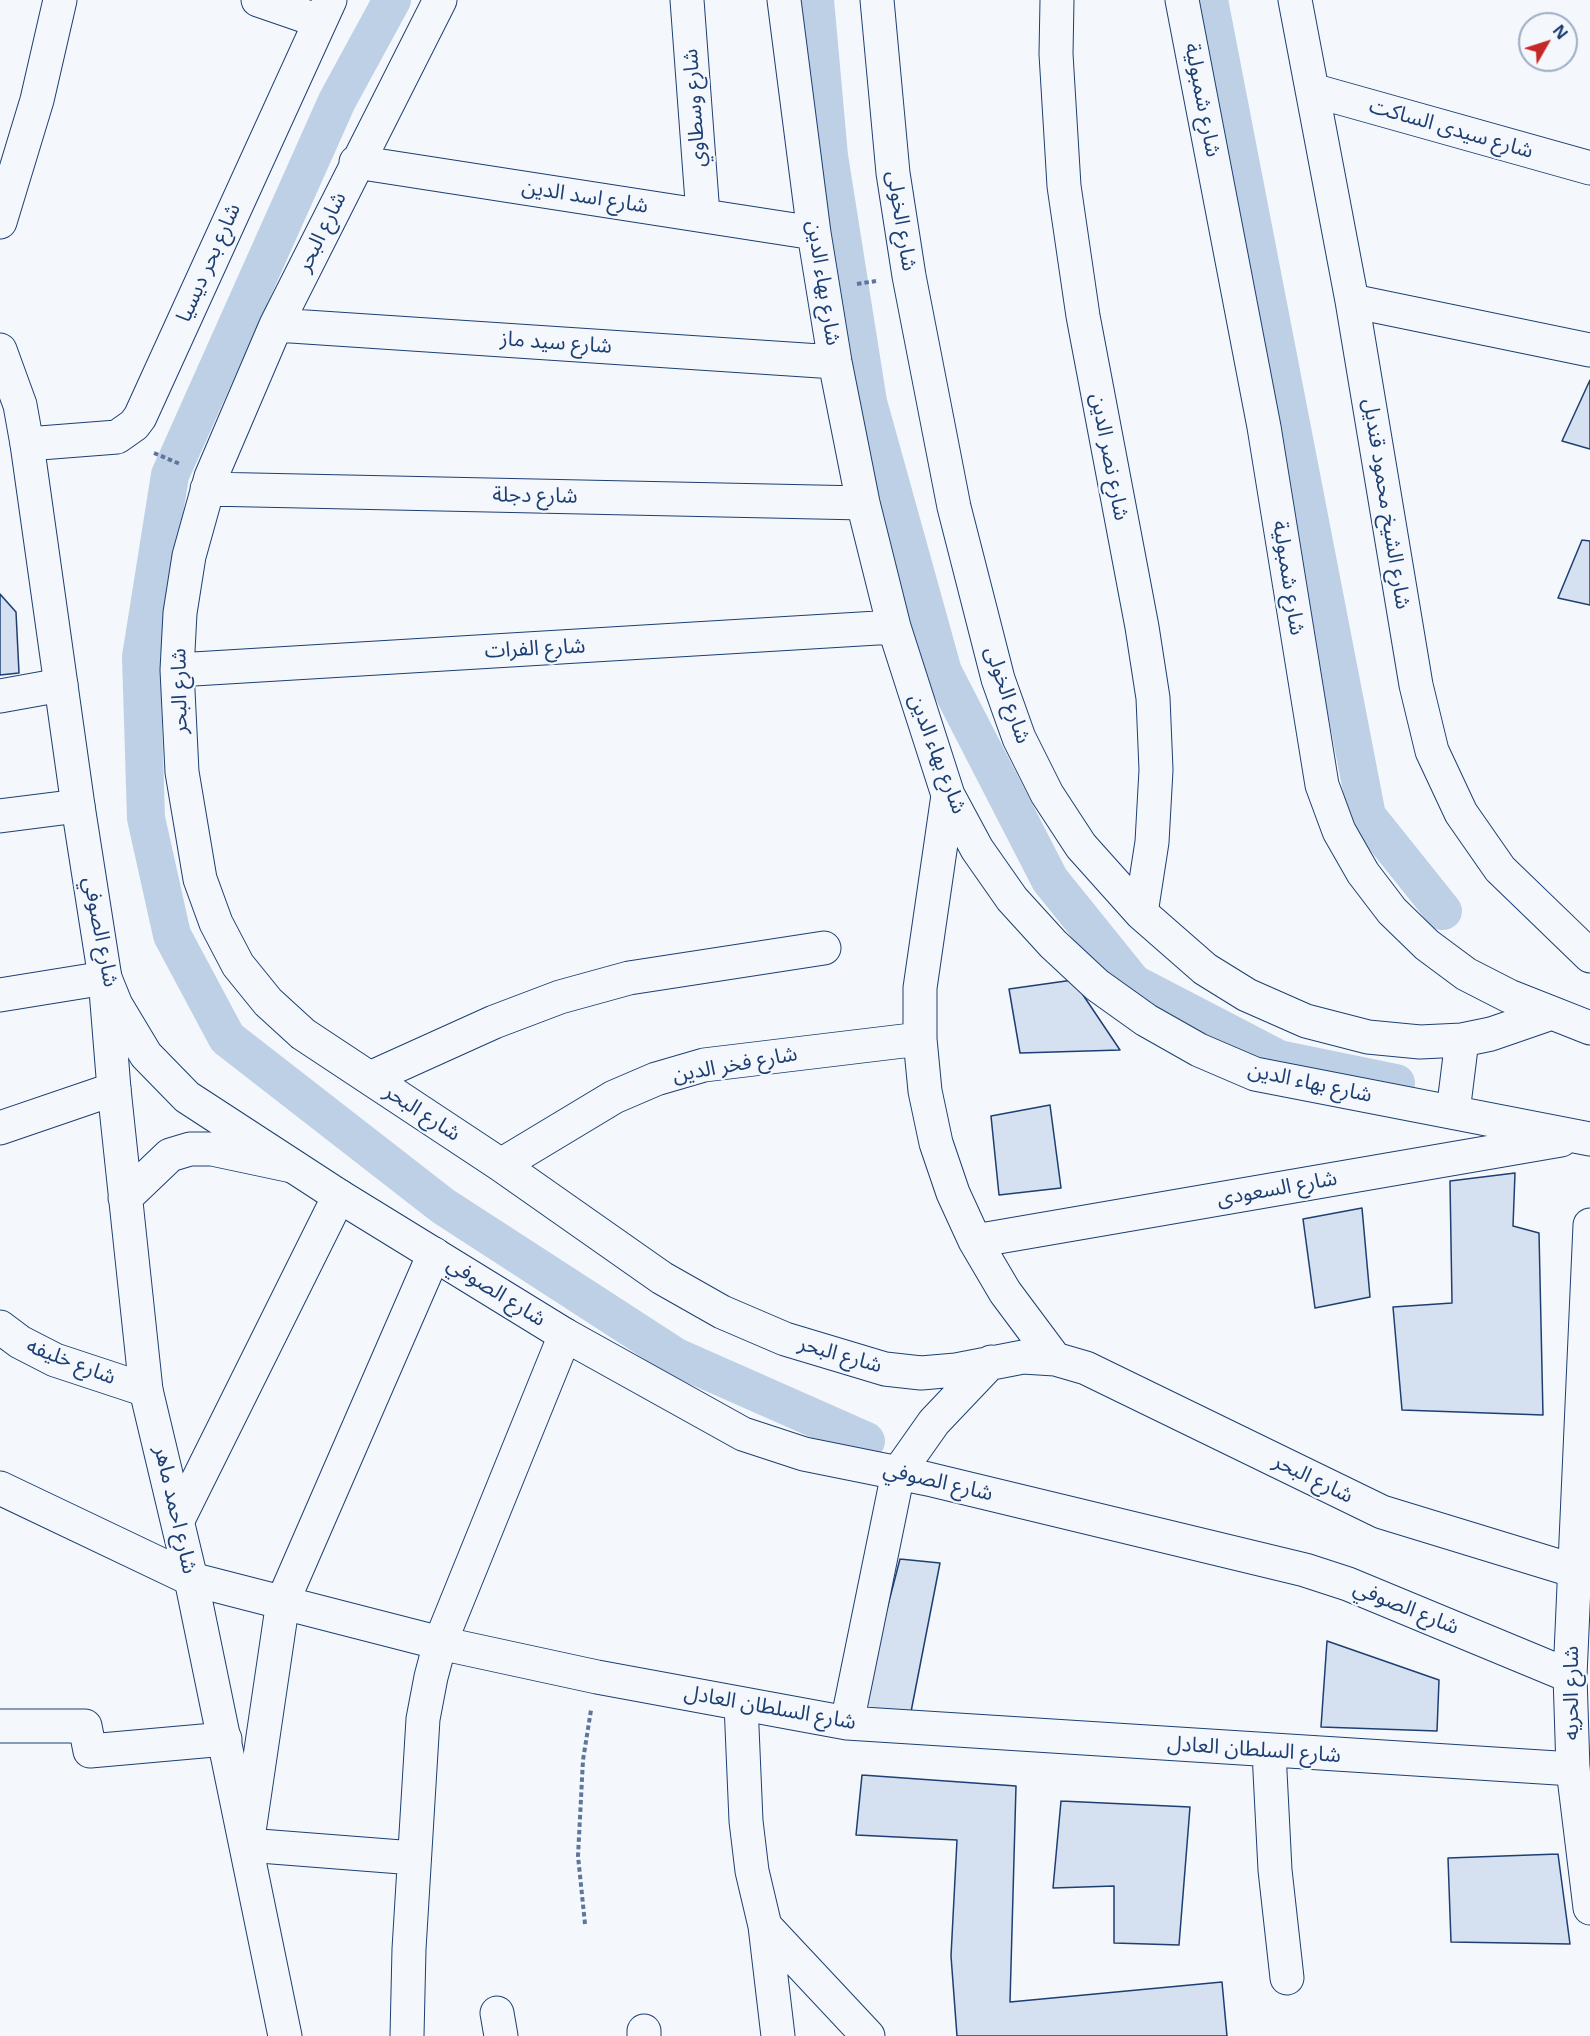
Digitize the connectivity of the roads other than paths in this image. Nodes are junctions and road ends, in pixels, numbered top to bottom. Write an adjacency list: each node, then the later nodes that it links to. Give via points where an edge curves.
1 (60, 0): 15 (street, via 37,100)
2 (258, 0): 10 (street)
3 (440, 0): 12 (street, شارع البحر)
4 (687, 0): 14 (street, شارع وسطاوي)
5 (784, 0): 16 (street, شارع بهاء الدين)
6 (878, 0): 32 (street, شارع الخولى, via 892,173 909,276 954,507 998,679 1019,738 1047,794 1081,846)
7 (1057, 0): 32 (street, شارع نصر الدين, via 1056,54 1064,186 1083,316 1153,698 1156,770 1152,842)
8 (1182, 0): 37 (street, شارع شمبولية, via 1264,427 1322,785 1349,848 1392,911 1427,945 1466,974)
9 (1294, 0): 11 (street, شارع الشيخ محمود قنديل)
10 (325, 10): 22 (street, شارع بحر ديسيا, via 140,417 117,437)
11 (1312, 90): 13 (street, شارع سيدى الساكت); 17 (street, شارع الشيخ محمود قنديل)
12 (356, 162): 14 (street, شارع اسد الدين); 18 (street, شارع البحر)
13 (1590, 168)
14 (703, 215): 16 (street, شارع اسد الدين)
15 (0, 222)
16 (814, 233): 21 (street, شارع بهاء الدين)
17 (1352, 301): 20 (street); 34 (street, شارع الشيخ محمود قنديل, via 1416,685 1432,751 1461,813 1500,869)
18 (276, 325): 21 (street, شارع سيد ماز); 23 (street, شارع البحر)
19 (0, 350): 22 (street, شارع الصوفي, via 20,405)
20 (1590, 350)
21 (835, 362): 24 (street, شارع بهاء الدين)
22 (27, 444): 27 (street, شارع الصوفي)
23 (207, 489): 24 (street, شارع دجلة); 26 (street, شارع البحر, via 189,556)
24 (863, 503): 25 (street, شارع بهاء الدين)
25 (894, 627): 26 (street, شارع الفرات); 29 (street, شارع بهاء الدين)
26 (177, 670): 41 (street, شارع البحر, via 182,772 200,879 216,923 238,965 268,1002 303,1034)
27 (61, 685): 28 (street); 30 (street, شارع الصوفي)
28 (0, 696)
29 (948, 795): 39 (street, via 920,988); 43 (street, شارع بهاء الدين, via 977,849 1012,899 1090,978 1146,1020 1199,1050 1255,1074)
30 (78, 806): 31 (street); 35 (street, شارع الصوفي)
31 (0, 816)
32 (1141, 914): 40 (street, شارع الخولى, via 1205,969 1247,995 1306,1021 1368,1037 1420,1042)
33 (824, 948): 41 (street, via 629,978 560,997)
34 (1590, 956)
35 (105, 978): 36 (street); 42 (street, شارع احمد ماهر); 46 (street, شارع الصوفي, via 130,1031 166,1077 211,1114)
36 (0, 995)
37 (1549, 1014): 38 (street, شارع شمبولية); 40 (street, شارع الخولى)
38 (1590, 1028)
39 (920, 1039): 47 (street, شارع فخر الدين, via 704,1065 656,1079 604,1103); 51 (street, via 936,1143)
40 (1462, 1040): 43 (street)
41 (370, 1078): 47 (street, شارع البحر)
42 (114, 1089): 44 (street); 49 (street, شارع احمد ماهر)
43 (1453, 1112): 45 (street, شارع بهاء الدين)
44 (0, 1128)
45 (1585, 1138): 51 (street, شارع السعودى)
46 (292, 1166): 48 (street, شارع الصوفي); 49 (street, via 212,1149 190,1149 170,1155)
47 (501, 1166): 56 (street, شارع البحر, via 662,1278 722,1312 785,1339 885,1369 921,1373)
48 (339, 1196): 52 (street, شارع الصوفي); 60 (street)
49 (125, 1198): 57 (street, شارع احمد ماهر)
50 (1590, 1225): 61 (street, شارع الحريه)
51 (975, 1241): 55 (street, via 1005,1292)
52 (434, 1254): 54 (street, شارع الصوفي); 63 (street)
53 (0, 1327): 57 (street, شارع خليفه, via 55,1360)
54 (565, 1335): 58 (street, شارع الصوفي, via 743,1434 804,1454); 64 (street)
55 (1055, 1359): 56 (street, شارع البحر, via 1023,1357); 61 (street, شارع البحر, via 1086,1368 1382,1512)
56 (991, 1362): 58 (street, via 934,1422)
57 (146, 1390): 60 (street, شارع احمد ماهر)
58 (898, 1473): 65 (street, شارع الصوفي, via 1305,1570); 67 (street)
59 (0, 1488): 62 (street, شارع السلطان العادل)
60 (178, 1520): 62 (street, شارع احمد ماهر)
61 (1575, 1571): 65 (street, شارع الحريه)
62 (191, 1579): 63 (street, شارع السلطان العادل); 69 (street, شارع احمد ماهر)
63 (283, 1602): 64 (street, شارع السلطان العادل); 72 (street)
64 (440, 1643): 66 (street, شارع السلطان العادل); 73 (street, via 423,1719)
65 (1570, 1676): 71 (street, شارع الحريه)
66 (741, 1704): 67 (street, شارع السلطان العادل); 75 (street, via 747,1831)
67 (847, 1723): 70 (street, شارع السلطان العادل)
68 (0, 1726): 69 (street, via 85,1726 90,1750)
69 (225, 1739): 72 (street, شارع احمد ماهر)
70 (1269, 1752): 71 (street, شارع السلطان العادل); 76 (street, via 1275,1870)
71 (1573, 1769): 74 (street, شارع الحريه)
72 (247, 1845): 73 (street); 77 (street, شارع احمد ماهر)
73 (414, 1858): 78 (street)
74 (1590, 1908)
75 (765, 1926): 79 (street); 80 (street)
76 (1287, 1978)
77 (285, 2036)
78 (406, 2036)
79 (778, 2036)
80 (868, 2036)

